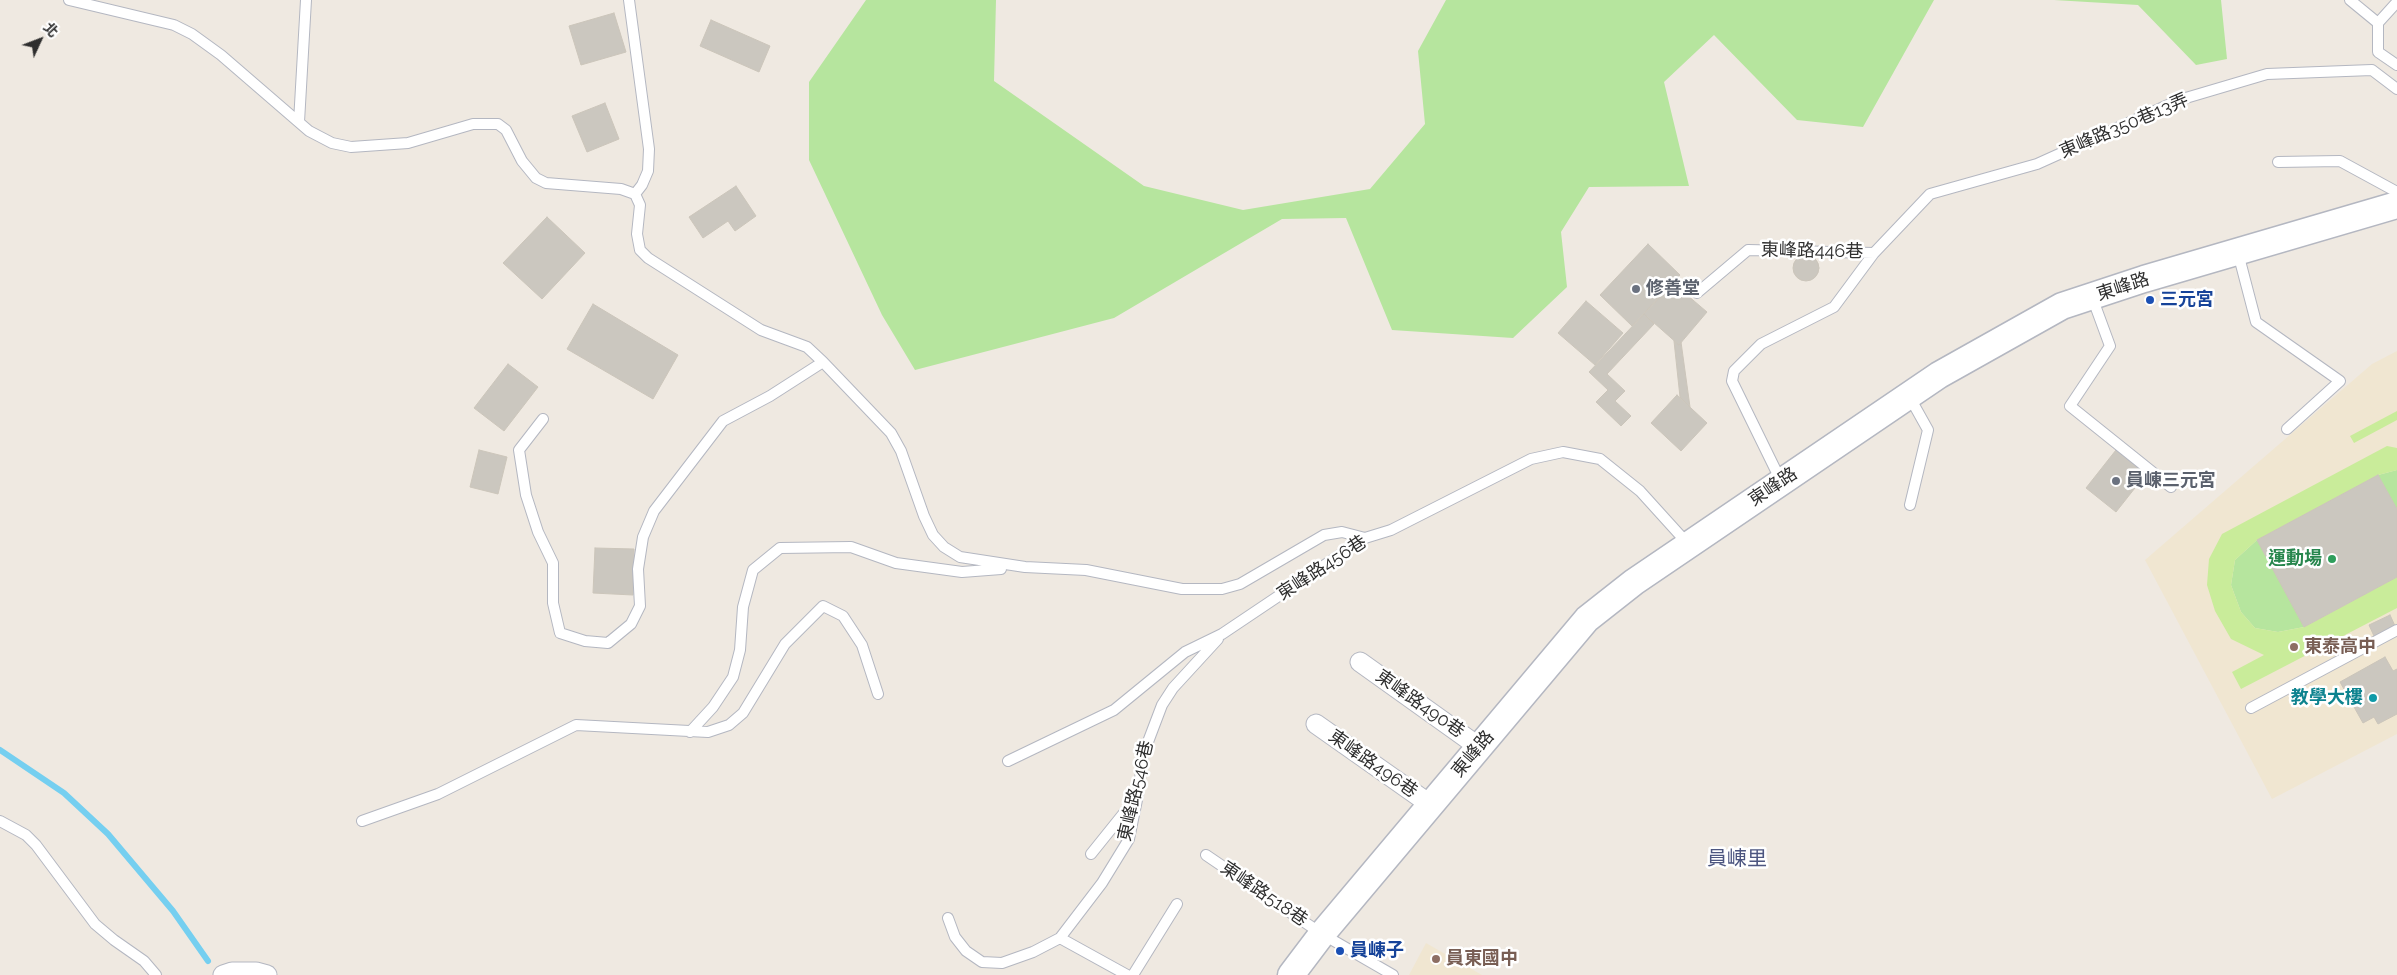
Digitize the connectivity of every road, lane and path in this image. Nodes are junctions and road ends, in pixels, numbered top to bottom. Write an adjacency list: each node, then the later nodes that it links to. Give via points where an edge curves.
1 (69, 0): 9 (lane, via 174,26 192,34)
2 (306, 0): 9 (lane)
3 (629, 0): 12 (lane, via 649,149 648,171)
4 (2350, 0): 6 (lane)
5 (2397, 2): 6 (lane)
6 (2378, 23): 7 (lane, via 2378,52)
7 (2397, 65)
8 (2397, 89): 15 (lane, 東峰路350巷13弄, via 2372,70 2267,74 2179,100 2037,164 1930,194)
9 (299, 122): 12 (lane, via 332,143 351,147 408,143 473,124 498,124 506,130 522,161 536,178 546,183 621,189)
10 (2278, 162): 11 (lane, via 2340,161)
11 (2397, 192)
12 (635, 194): 18 (lane, via 640,205 637,242 648,258 761,330 807,347)
13 (2397, 205): 14 (main road, 東峰路)
14 (2238, 252): 17 (main road, 東峰路); 21 (lane, via 2256,322 2340,381)
15 (1874, 253): 16 (lane, 東峰路446巷, via 1748,250); 22 (lane, 東峰路446巷, via 1834,308 1761,344 1734,371 1732,381)
16 (1697, 293)
17 (2092, 296): 19 (main road, 東峰路, via 2062,306 2003,337); 23 (lane, via 2110,346 2070,406)
18 (823, 362): 20 (lane, via 723,421 654,511 643,537 638,569 640,606 631,624 608,643 560,633 553,603 553,563 538,532 526,495 519,450); 27 (lane, via 891,433 901,451 924,516 944,547 960,557)
19 (1909, 396): 22 (main road, 東峰路); 24 (lane, via 1928,430)
20 (543, 419)
21 (2287, 429)
22 (1781, 482): 26 (main road, 東峰路)
23 (2171, 487)
24 (1910, 505)
25 (1365, 538): 26 (lane, 東峰路456巷, via 1391,530 1530,459 1563,452 1600,459 1640,491); 27 (lane, via 1342,532 1324,535 1240,584 1222,589 1182,589 1086,570); 29 (lane, 東峰路456巷)
26 (1689, 544): 35 (main road, 東峰路, via 1587,619)
27 (1025, 568): 34 (lane, via 962,572 896,563 851,547 780,548 753,570 743,607 740,650 733,677 713,707)
28 (2397, 630): 32 (lane)
29 (1222, 634): 36 (lane, 東峰路456巷, via 1185,652 1114,710); 37 (lane, 東峰路546巷, via 1173,688 1162,705 1143,755)
30 (1360, 662): 35 (street, 東峰路490巷)
31 (878, 694): 34 (lane, via 862,645 843,616 822,606 785,644 743,712 730,726 708,732)
32 (2252, 708)
33 (1316, 724): 38 (street, 東峰路496巷)
34 (690, 732): 40 (lane, via 576,725 438,794)
35 (1479, 747): 38 (main road, 東峰路)
36 (1008, 761)
37 (1138, 795): 41 (lane); 46 (lane, 東峰路546巷, via 1129,839 1102,883)
38 (1431, 805): 45 (main road, 東峰路)
39 (0, 821): 47 (lane, via 26,835 96,924 144,960)
40 (362, 821)
41 (1091, 854)
42 (1206, 855): 45 (lane, 東峰路518巷)
43 (1177, 904): 51 (lane)
44 (948, 918): 46 (lane, via 955,937 966,951 982,962 1002,963)
45 (1322, 934): 52 (main road, 東峰路); 53 (lane, 東峰路518巷)
46 (1060, 938): 50 (lane)
47 (156, 975)
48 (223, 975): 49 (street, via 256,972)
49 (267, 975)
50 (1127, 975)
51 (1133, 975)
52 (1291, 975)
53 (1393, 975)

